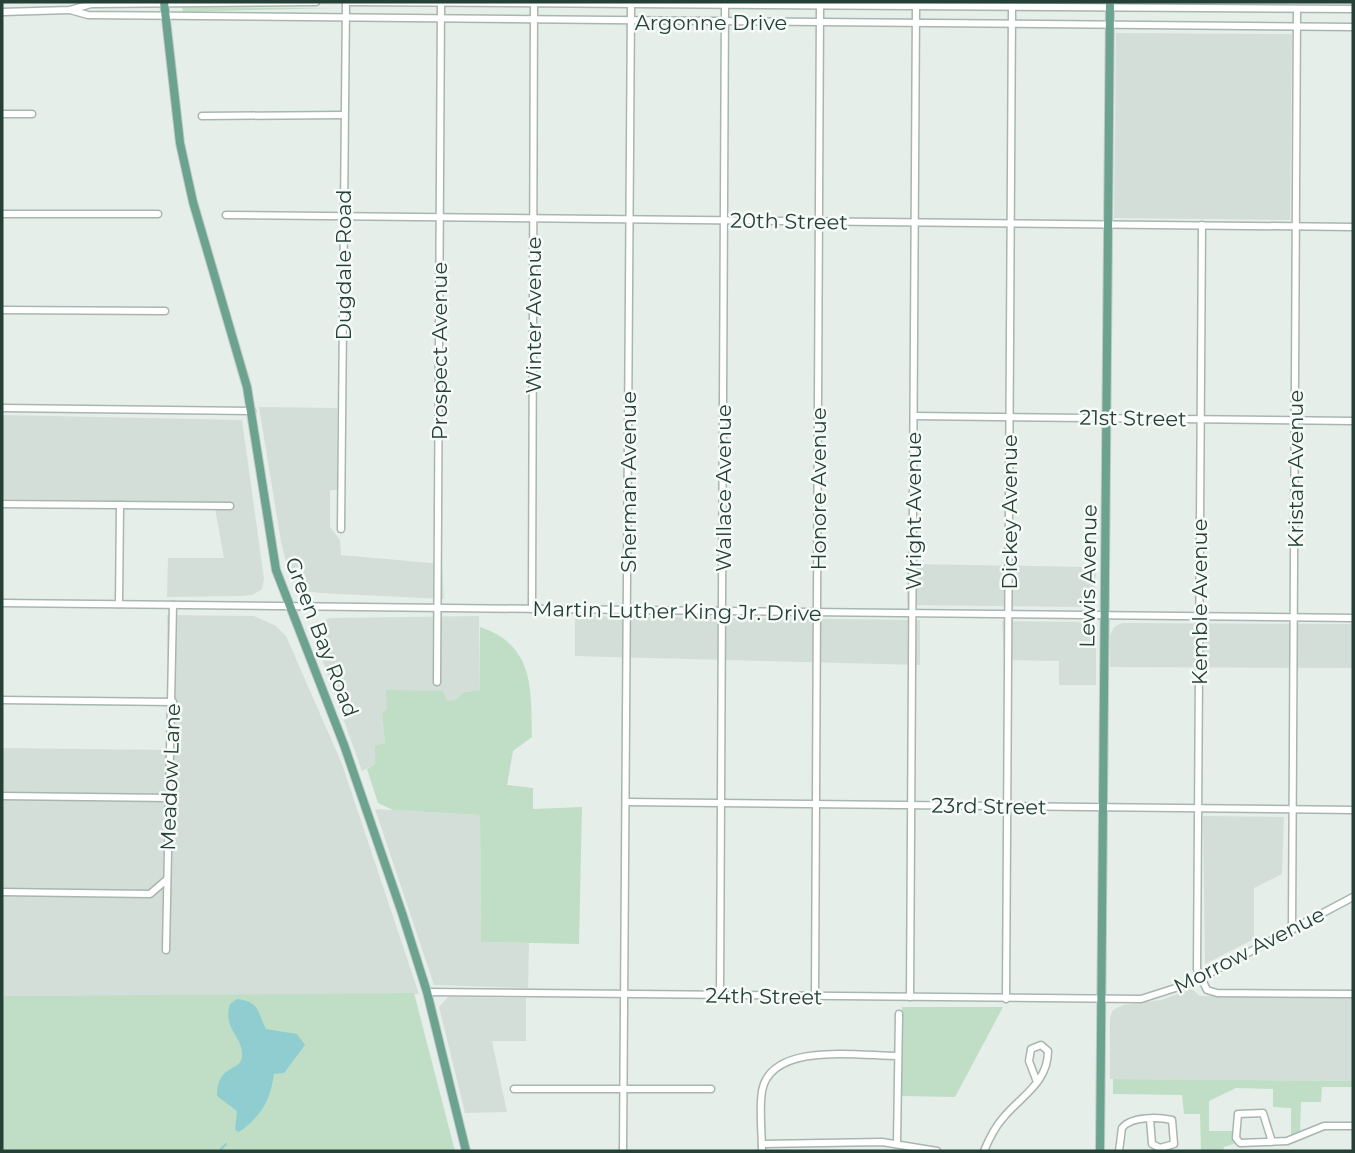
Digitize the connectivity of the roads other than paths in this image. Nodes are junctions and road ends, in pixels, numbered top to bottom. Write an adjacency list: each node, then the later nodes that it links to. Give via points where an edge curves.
1 (164, 2): 2 (street, Argonne Drive); 15 (street, Argonne Drive, via 91,4); 17 (main road, Green Bay Road)
2 (316, 2)
3 (347, 2): 5 (street, Argonne Drive); 18 (street, Dugdale Road)
4 (534, 2): 5 (street, Argonne Drive); 6 (street, Argonne Drive); 20 (street, Winter Avenue)
5 (441, 3): 19 (street, Prospect Avenue)
6 (631, 4): 7 (street, Argonne Drive); 21 (street, Sherman Avenue)
7 (725, 4): 8 (street, Argonne Drive); 22 (street, Wallace Avenue)
8 (820, 5): 10 (street, Argonne Drive); 23 (street, Honore Avenue)
9 (1110, 5): 11 (street, Argonne Drive); 12 (street, Argonne Drive); 26 (main road, Lewis Avenue)
10 (916, 6): 11 (street, Argonne Drive); 24 (street, Wright Avenue)
11 (1012, 7): 25 (street, Dickey Avenue)
12 (1202, 8): 13 (street, Argonne Drive); 27 (street)
13 (1297, 9): 14 (street, Argonne Drive); 28 (street, Kristan Avenue)
14 (1353, 9)
15 (71, 10): 16 (street, Argonne Drive); 17 (street, Argonne Drive, via 88,15)
16 (2, 12)
17 (166, 15): 18 (street, Argonne Drive); 52 (main road, Green Bay Road, via 180,143)
18 (345, 16): 19 (street, Argonne Drive); 32 (street, Dugdale Road)
19 (441, 20): 20 (street, Argonne Drive); 38 (street, Prospect Avenue)
20 (534, 21): 21 (street, Argonne Drive); 39 (street, Winter Avenue)
21 (631, 22): 22 (street, Argonne Drive); 40 (street, Sherman Avenue)
22 (725, 23): 23 (street, Argonne Drive); 41 (street, Wallace Avenue)
23 (820, 23): 24 (street, Argonne Drive); 42 (street, Honore Avenue)
24 (915, 24): 25 (street, Argonne Drive); 43 (street, Wright Avenue)
25 (1012, 25): 26 (street, Argonne Drive); 44 (street, Dickey Avenue)
26 (1110, 26): 27 (street, Argonne Drive); 45 (main road, Lewis Avenue)
27 (1202, 26): 28 (street, Argonne Drive)
28 (1297, 27): 29 (street, Argonne Drive); 47 (street, Kristan Avenue)
29 (1353, 27)
30 (2, 114): 31 (street)
31 (32, 114)
32 (344, 115): 33 (street); 37 (street, Dugdale Road)
33 (202, 116)
34 (2, 214): 35 (street)
35 (158, 214)
36 (226, 215): 37 (street, 20th Street)
37 (344, 216): 38 (street, 20th Street); 62 (street, Dugdale Road)
38 (440, 217): 39 (street, 20th Street); 67 (street, Prospect Avenue)
39 (534, 218): 40 (street, 20th Street); 68 (street, Winter Avenue)
40 (629, 219): 41 (street, 20th Street); 69 (street, Sherman Avenue)
41 (724, 220): 42 (street, 20th Street); 70 (street, Wallace Avenue)
42 (819, 221): 43 (street, 20th Street); 71 (street, Honore Avenue)
43 (915, 222): 44 (street, 20th Street); 53 (street, Wright Avenue)
44 (1011, 223): 45 (street, 20th Street); 54 (street, Dickey Avenue)
45 (1108, 224): 46 (street, 20th Street); 55 (main road, Lewis Avenue)
46 (1202, 225): 47 (street, 20th Street); 56 (street, Kemble Avenue)
47 (1296, 226): 48 (street, 20th Street); 57 (street, Kristan Avenue)
48 (1353, 227)
49 (2, 310): 50 (street)
50 (166, 311)
51 (2, 408): 52 (street)
52 (252, 411): 66 (main road, Green Bay Road, via 268,533)
53 (914, 416): 54 (street, 21st Street); 72 (street, Wright Avenue)
54 (1010, 417): 55 (street, 21st Street); 73 (street, Dickey Avenue)
55 (1107, 418): 56 (street, 21st Street); 74 (main road, Lewis Avenue)
56 (1201, 419): 57 (street, 21st Street); 75 (street, Kemble Avenue)
57 (1295, 420): 58 (street, 21st Street); 76 (street, Kristan Avenue)
58 (1353, 421)
59 (2, 504): 60 (street)
60 (120, 505): 61 (street); 64 (street)
61 (230, 506)
62 (341, 529)
63 (2, 603): 64 (street, Martin Luther King Jr. Drive)
64 (119, 604): 65 (street, Martin Luther King Jr. Drive)
65 (173, 605): 66 (street, Martin Luther King Jr. Drive); 80 (street, Meadow Lane)
66 (289, 606): 67 (street, Martin Luther King Jr. Drive); 98 (main road, Green Bay Road, via 344,745)
67 (437, 608): 68 (street, Martin Luther King Jr. Drive); 78 (street, Prospect Avenue)
68 (532, 609): 69 (street, Martin Luther King Jr. Drive)
69 (627, 610): 70 (street, Martin Luther King Jr. Drive); 83 (street, Sherman Avenue)
70 (722, 611): 71 (street, Martin Luther King Jr. Drive); 84 (street, Wallace Avenue)
71 (817, 612): 72 (street, Martin Luther King Jr. Drive); 85 (street, Honore Avenue)
72 (913, 613): 73 (street, Martin Luther King Jr. Drive); 86 (street, Wright Avenue)
73 (1009, 614): 74 (street, Martin Luther King Jr. Drive); 87 (street, Dickey Avenue)
74 (1105, 616): 75 (street, Martin Luther King Jr. Drive); 88 (main road, Lewis Avenue)
75 (1199, 617): 76 (street, Martin Luther King Jr. Drive); 89 (street, Kemble Avenue)
76 (1294, 617): 77 (street, Martin Luther King Jr. Drive); 90 (street, Kristan Avenue)
77 (1353, 618)
78 (437, 682)
79 (2, 700): 80 (street)
80 (173, 702): 82 (street, Meadow Lane)
81 (2, 796): 82 (street)
82 (171, 798): 92 (street, Meadow Lane)
83 (625, 802): 84 (street, 23rd Street); 99 (street, Sherman Avenue)
84 (721, 803): 85 (street, 23rd Street); 101 (street, Wallace Avenue)
85 (816, 804): 86 (street, 23rd Street); 102 (street, Honore Avenue)
86 (912, 805): 87 (street, 23rd Street); 103 (street, Wright Avenue)
87 (1008, 807): 88 (street, 23rd Street); 104 (street, Dickey Avenue)
88 (1102, 807): 89 (street, 23rd Street); 105 (main road, Lewis Avenue)
89 (1198, 808): 90 (street, 23rd Street); 97 (street, Kemble Avenue)
90 (1293, 810): 91 (street, 23rd Street); 95 (street, Kristan Avenue)
91 (1353, 810)
92 (165, 881): 93 (street, via 149,894); 96 (street, Meadow Lane)
93 (2, 892)
94 (1353, 897): 95 (street, Morrow Avenue)
95 (1292, 930): 97 (street, Morrow Avenue)
96 (166, 950)
97 (1200, 978): 100 (street, via 1207,990 1217,993); 105 (street, Morrow Avenue, via 1150,997)
98 (427, 992): 99 (street, 24th Street); 117 (main road, Green Bay Road)
99 (624, 994): 101 (street, 24th Street); 110 (street, Sherman Avenue)
100 (1353, 994)
101 (720, 995): 102 (street, 24th Street)
102 (816, 996): 103 (street, 24th Street)
103 (911, 997): 104 (street, 24th Street)
104 (1006, 999): 105 (street, 24th Street)
105 (1101, 1000): 121 (main road, Lewis Avenue)
106 (899, 1014): 107 (street)
107 (897, 1056): 115 (street); 116 (street, via 804,1056 775,1067 762,1091)
108 (1037, 1082): 108 (street, via 1048,1057 1041,1045 1028,1056); 120 (street, via 995,1128)
109 (514, 1089): 110 (street)
110 (623, 1089): 111 (street); 118 (street, Sherman Avenue)
111 (711, 1089)
112 (1150, 1119): 112 (street, via 1152,1144 1160,1148 1174,1144 1172,1120); 122 (street, via 1125,1123)
113 (1353, 1126): 114 (street, via 1324,1126 1308,1135)
114 (1272, 1142): 114 (street, via 1263,1113 1238,1114 1237,1141)
115 (897, 1143): 116 (street); 119 (street)
116 (762, 1147)
117 (466, 1151)
118 (623, 1151)
119 (937, 1151)
120 (984, 1151)
121 (1100, 1151)
122 (1119, 1151)

